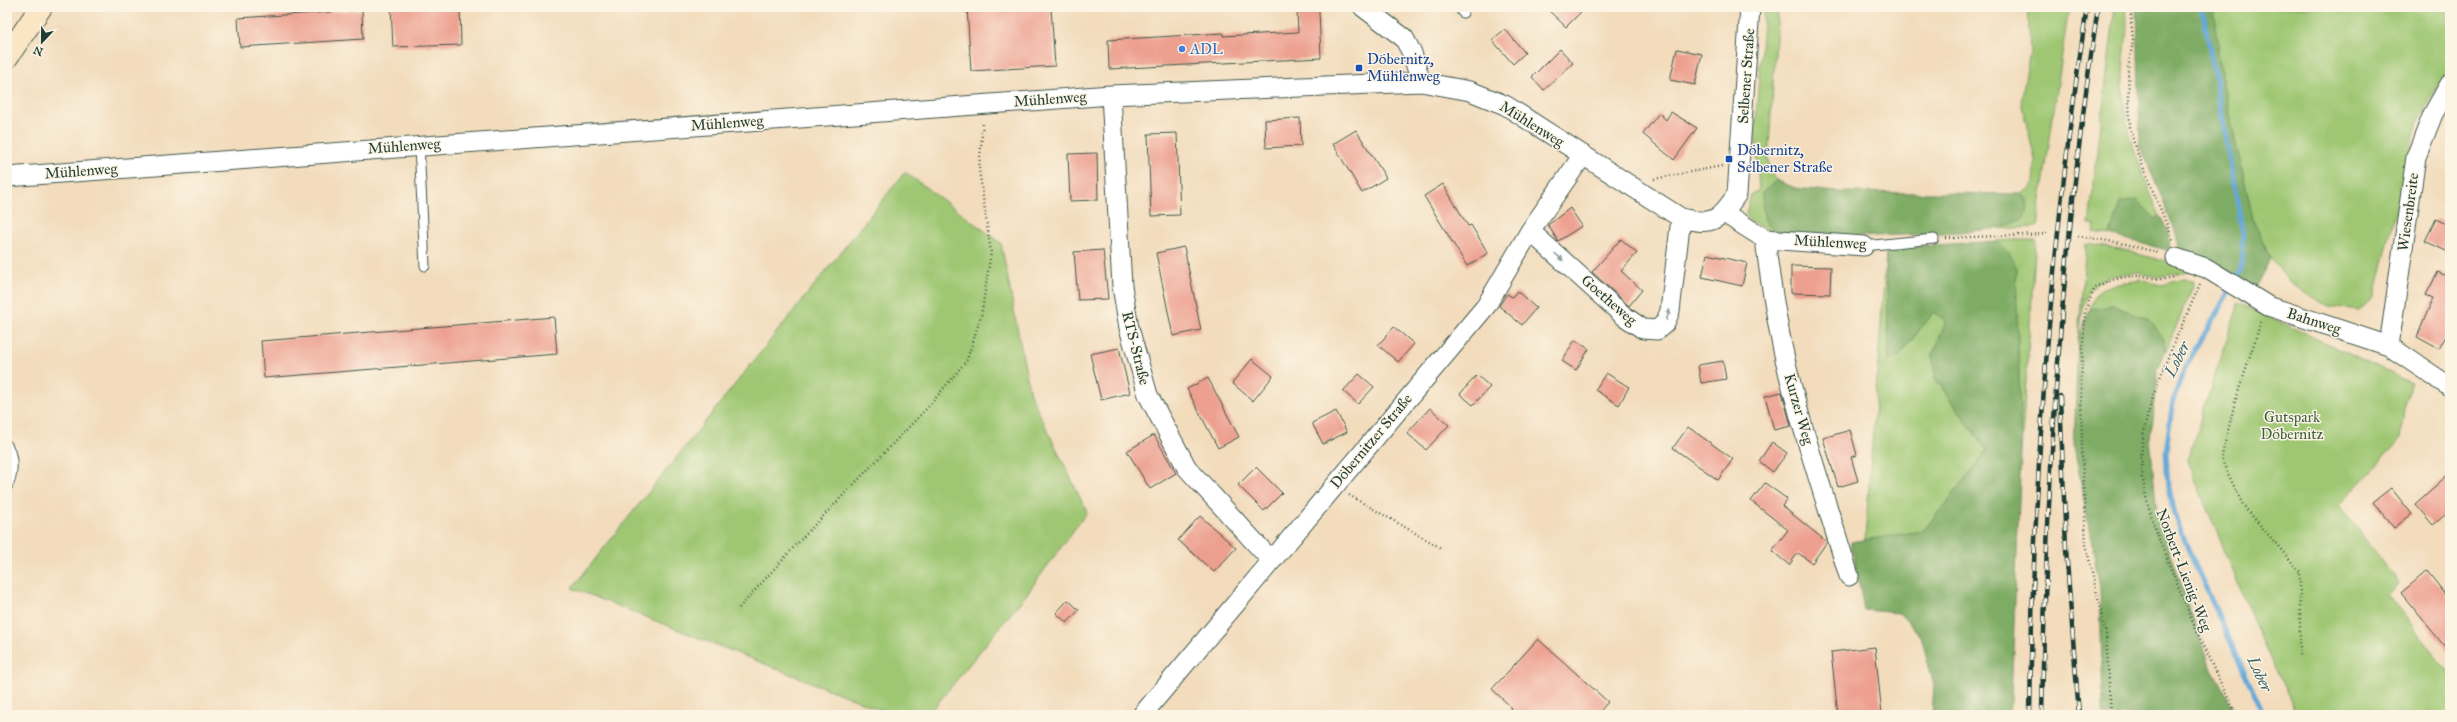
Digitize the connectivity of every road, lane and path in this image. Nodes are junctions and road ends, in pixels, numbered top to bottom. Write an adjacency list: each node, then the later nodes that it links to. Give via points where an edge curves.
1 (41, 7): 5 (main road)
2 (1363, 7): 6 (street, via 1404,38 1412,53)
3 (1750, 7): 12 (street, Selbener Straße)
4 (2130, 7): 24 (path, via 2133,40 2128,69 2130,128 2134,147 2173,237)
5 (7, 57)
6 (1420, 82): 8 (street, Mühlenweg); 11 (street, Mühlenweg, via 1470,90 1505,105)
7 (2450, 84): 27 (street, Wiesenbreite, via 2433,114 2416,157)
8 (1111, 95): 9 (street, Mühlenweg); 33 (street, RTS-Straße, via 1122,286 1129,328 1148,395 1187,468)
9 (985, 104): 10 (street, Mühlenweg); 35 (path, via 979,169 991,253 981,316 967,360 930,405)
10 (419, 145): 13 (street, Mühlenweg); 23 (lane)
11 (1583, 155): 14 (street, Mühlenweg); 17 (street, Döbernitzer Straße)
12 (1740, 163): 14 (path); 15 (street, Selbener Straße, via 1737,194)
13 (7, 177)
14 (1626, 184): 16 (street, Mühlenweg)
15 (1724, 212): 16 (street, Mühlenweg, via 1701,223); 20 (street)
16 (1680, 218): 17 (street, Goetheweg, one-way to 16, via 1624,316 1643,329 1656,330 1665,323 1670,311)
17 (1530, 231): 30 (street, Döbernitzer Straße, via 1486,306)
18 (2047, 234): 21 (path)
19 (2078, 236): 24 (path, via 2126,244)
20 (1764, 239): 22 (street, Mühlenweg); 34 (street, Kurzer Weg, via 1785,359 1805,435)
21 (1934, 239): 22 (lane, Mühlenweg)
22 (1864, 246)
23 (425, 266)
24 (2177, 267): 25 (street, Bahnweg); 38 (path, via 2159,281 2138,276 2111,280 2094,288 2085,311 2081,383 2086,545 2106,634)
25 (2209, 270): 26 (street, Bahnweg); 39 (path, Norbert-Lienig-Weg, via 2162,375 2149,414 2142,446 2144,479 2148,508 2160,542 2209,663)
26 (2268, 306): 27 (street, Bahnweg); 36 (path, via 2256,331 2221,459 2243,505 2300,572)
27 (2389, 346): 28 (street, Bahnweg)
28 (2450, 387)
29 (7, 445): 31 (lane, via 13,456)
30 (1333, 486): 32 (path); 33 (street, Döbernitzer Straße)
31 (7, 487)
32 (1440, 548)
33 (1271, 560): 37 (street, Döbernitzer Straße)
34 (1849, 576)
35 (739, 608)
36 (2300, 657)
37 (1142, 715)
38 (2111, 715)
39 (2237, 715)

